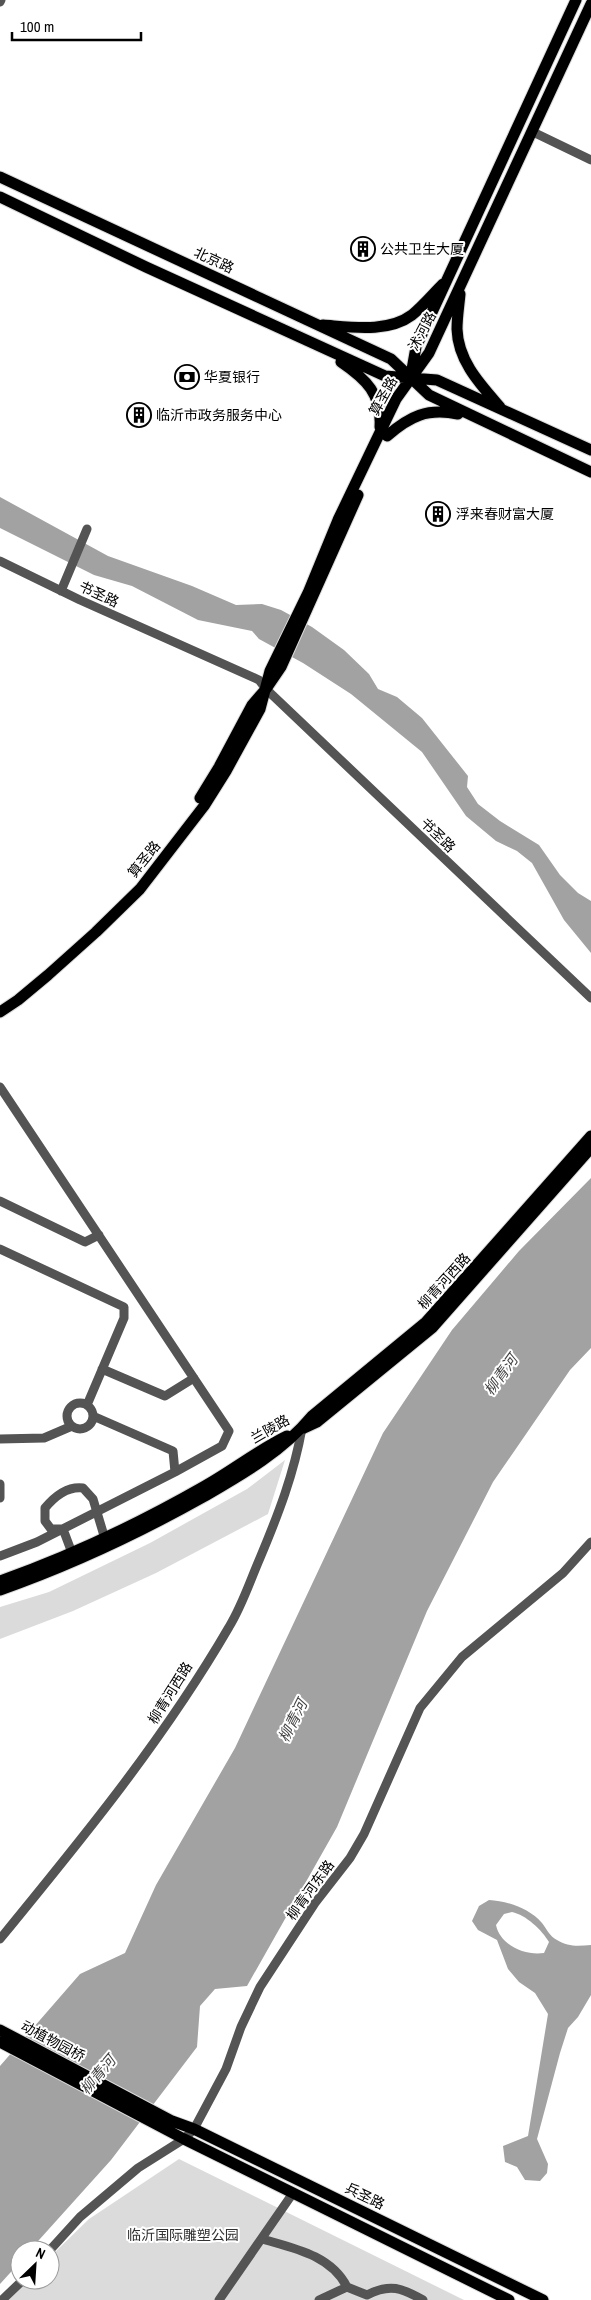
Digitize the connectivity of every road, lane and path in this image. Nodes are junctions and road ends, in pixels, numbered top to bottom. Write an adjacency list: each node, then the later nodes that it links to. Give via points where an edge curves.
1 (576, 0): 7 (main road, 沭河路)
2 (591, 4): 3 (main road, 沭河路)
3 (533, 132): 4 (street); 8 (main road, 沭河路)
4 (591, 160)
5 (0, 177): 9 (main road, 北京路)
6 (0, 197): 10 (main road)
7 (448, 280): 9 (main road, via 411,315 395,323 364,328); 11 (main road, 沭河路, via 416,347)
8 (461, 286): 11 (main road, 沭河路, via 430,354); 12 (main road, via 457,330 461,353 474,377)
9 (316, 324): 11 (main road, 北京路, via 391,359)
10 (314, 344): 11 (main road, via 385,376); 14 (main road, via 365,380 381,411)
11 (411, 377): 12 (main road, via 437,380); 13 (main road, 北京路, via 429,395); 14 (main road, 算圣路, via 403,402)
12 (502, 410): 15 (main road)
13 (474, 417): 14 (main road, via 442,411 421,414); 16 (main road, 北京路)
14 (383, 434): 21 (main road, 算圣路, via 334,528 311,594 280,661 270,671)
15 (591, 450)
16 (591, 472)
17 (86, 532): 20 (street)
18 (0, 561): 20 (street, 书圣路)
19 (0, 568): 21 (street, 书圣路)
20 (61, 591): 21 (street, 书圣路, via 254,677)
21 (266, 690): 22 (street, 书圣路, via 283,697); 23 (street, 书圣路); 24 (main road, 算圣路, via 252,705 197,802 134,884 44,968); 25 (main road, 算圣路, via 260,709 213,792 140,889 48,975)
22 (591, 990)
23 (591, 998)
24 (0, 1003)
25 (0, 1012)
26 (0, 1086): 30 (street)
27 (591, 1136): 37 (main road, 柳青河西路, via 426,1322 312,1416)
28 (591, 1148): 37 (main road, 柳青河西路, via 432,1328 317,1422)
29 (0, 1202): 30 (street, via 84,1242)
30 (99, 1235): 33 (street)
31 (0, 1249): 32 (street, via 124,1308 124,1318)
32 (102, 1369): 33 (street, via 164,1396); 34 (street)
33 (194, 1378): 39 (street, via 229,1432 222,1446)
34 (88, 1405): 35 (street); 36 (street, via 79,1403 70,1407 67,1416)
35 (93, 1416): 36 (street, via 85,1427); 39 (street, via 173,1451)
36 (72, 1426): 38 (street, via 44,1438)
37 (302, 1428): 44 (main road, 兰陵路, via 232,1471); 49 (main road, 兰陵路, via 236,1478 161,1520 59,1568); 50 (street, 柳青河西路, via 297,1459 285,1494 230,1626 155,1745)
38 (0, 1439)
39 (174, 1472): 42 (street)
40 (0, 1484): 41 (street)
41 (0, 1498)
42 (96, 1512): 43 (street); 43 (street, via 93,1499 83,1488 73,1487 53,1498 45,1508 45,1520 51,1529); 44 (street)
43 (63, 1529): 46 (street); 47 (street)
44 (105, 1539): 46 (main road, 兰陵路)
45 (591, 1542): 54 (street, 柳青河东路, via 563,1573 462,1657 420,1708 364,1834 260,1987 226,2069)
46 (72, 1553): 48 (main road, 兰陵路)
47 (0, 1556)
48 (0, 1581)
49 (0, 1590)
50 (0, 1939)
51 (0, 2030): 53 (main road, 动植物园桥)
52 (0, 2042): 53 (main road, 动植物园桥)
53 (170, 2126): 54 (main road, 兵圣路); 55 (main road, 兵圣路)
54 (194, 2129): 55 (street, 柳青河东路); 66 (main road, 兵圣路)
55 (184, 2139): 56 (main road, 兵圣路); 58 (street, 柳青河东路, via 138,2168 80,2217)
56 (294, 2193): 57 (street); 65 (main road, 兵圣路)
57 (262, 2239): 59 (street, via 308,2253 326,2263 341,2274); 62 (street)
58 (59, 2240)
59 (347, 2287): 63 (street); 64 (street, via 367,2295 381,2288 405,2289)
60 (12, 2290): 61 (street)
61 (2, 2300)
62 (219, 2300)
63 (319, 2300)
64 (423, 2300)
65 (509, 2300)
66 (542, 2300)

